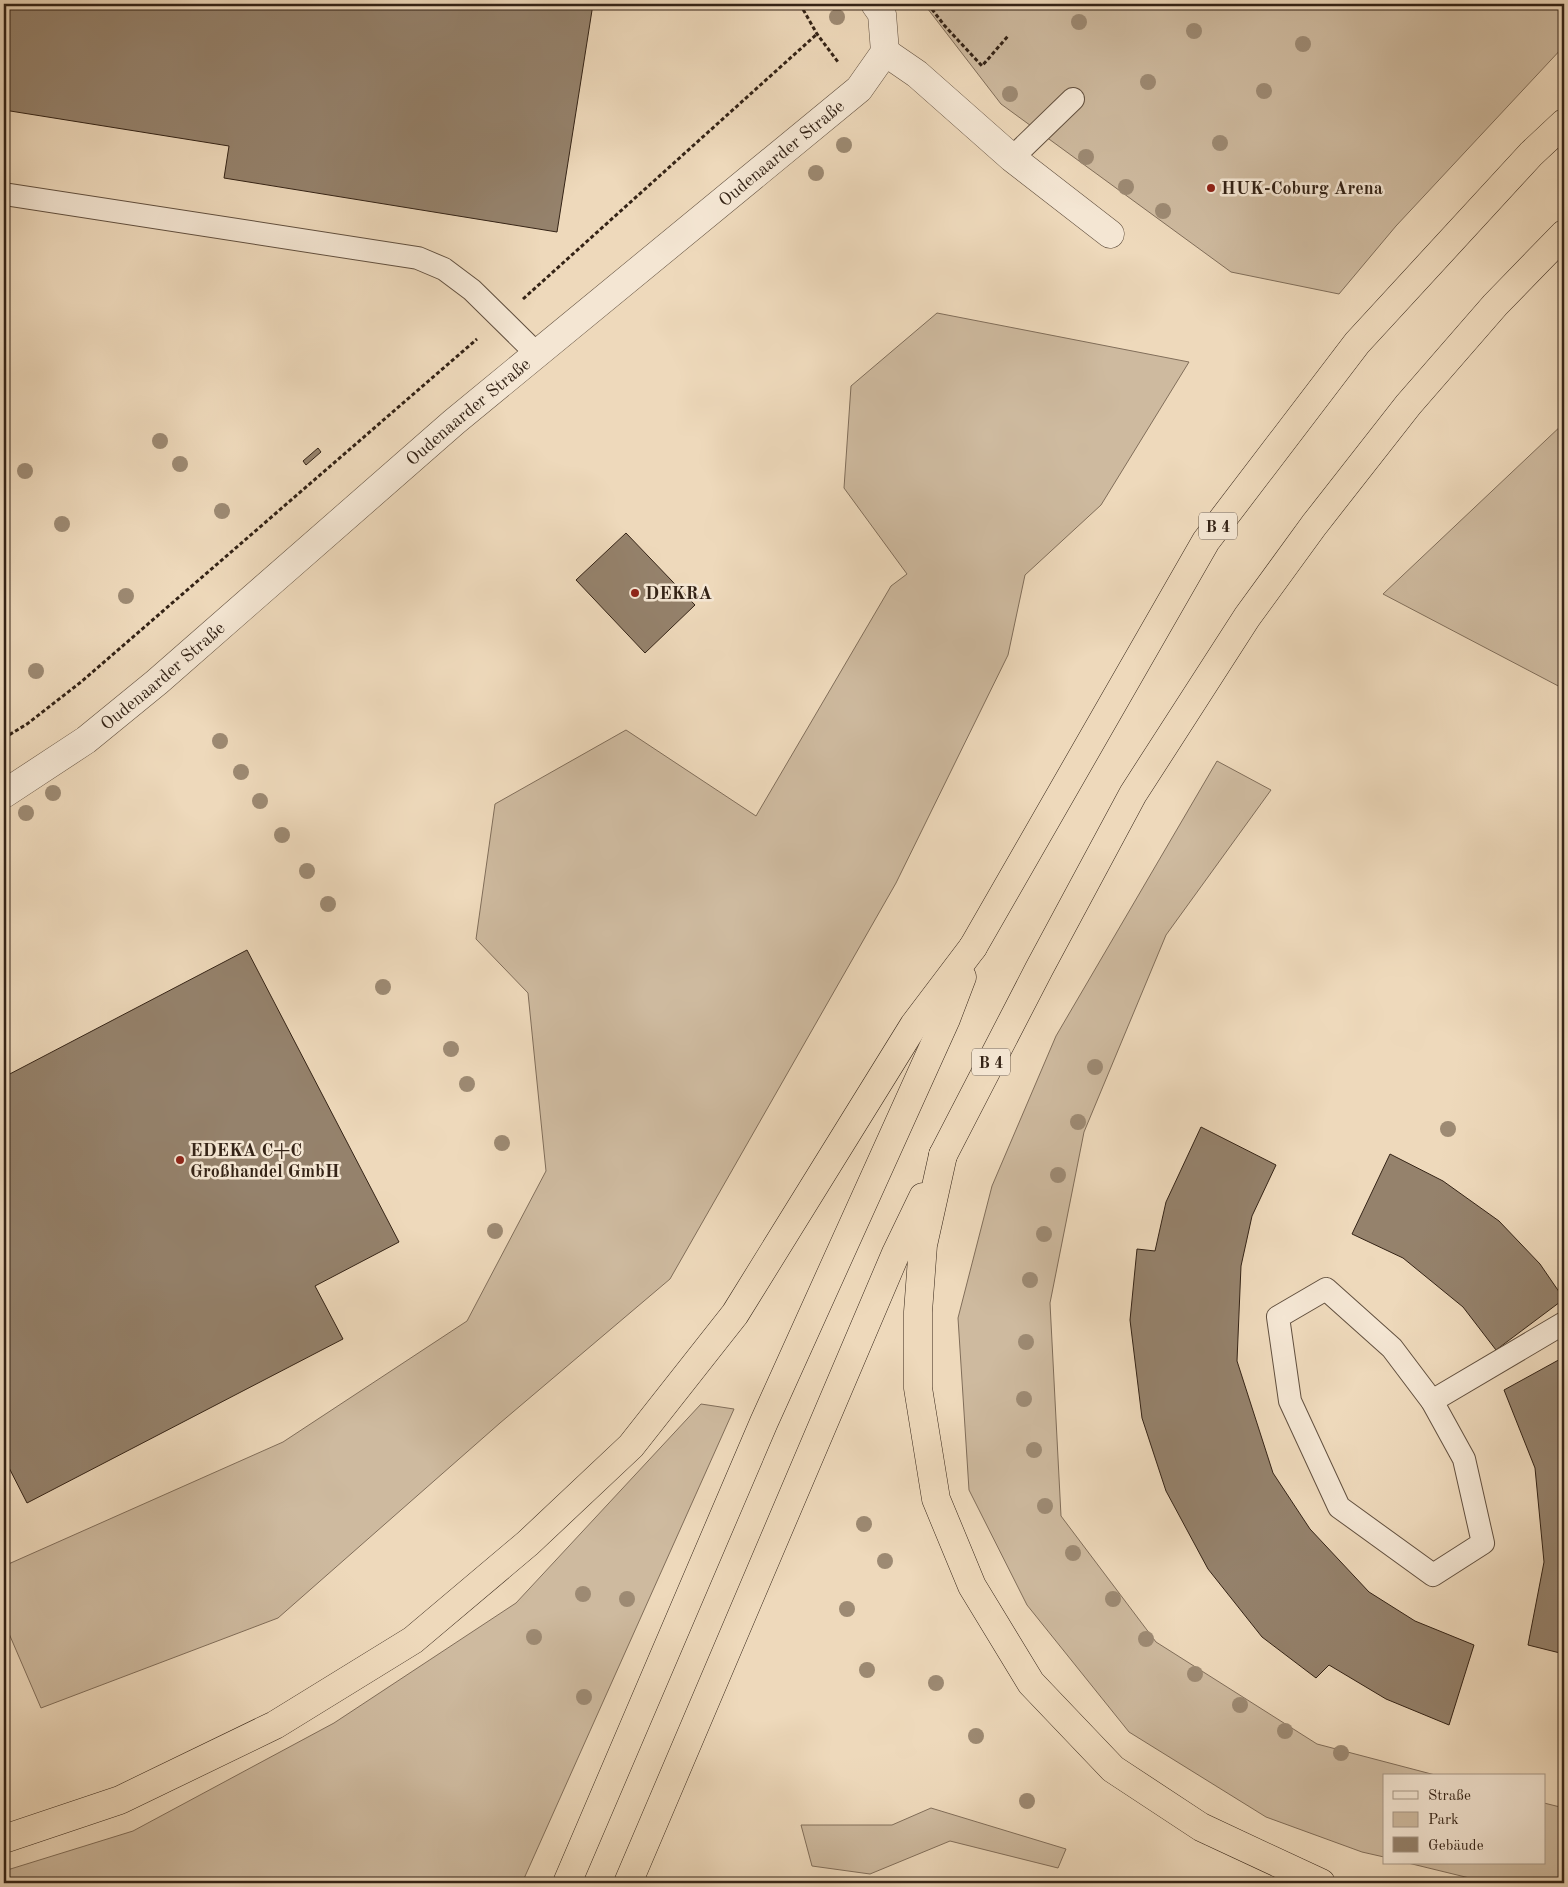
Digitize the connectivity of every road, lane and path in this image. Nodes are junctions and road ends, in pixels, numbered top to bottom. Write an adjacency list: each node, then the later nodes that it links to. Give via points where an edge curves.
1 (800, 4): 4 (path)
2 (928, 4): 5 (path, via 982,66)
3 (883, 7): 6 (street)
4 (817, 34): 7 (path); 14 (path)
5 (1008, 36)
6 (885, 52): 7 (street, Oudenaarder Straße); 10 (street, via 917,74)
7 (859, 89): 15 (street, Oudenaarder Straße)
8 (1073, 99): 10 (lane)
9 (1564, 123): 18 (highway, B 4, via 1531,154 1357,343 1206,541)
10 (1012, 158): 12 (street)
11 (4, 194): 14 (lane, via 418,258 444,269 472,290)
12 (1110, 234)
13 (1564, 234): 19 (highway, B 4, via 1408,405 1314,525 1248,617 1133,794)
14 (501, 319): 15 (lane); 16 (path, via 81,682)
15 (537, 354): 17 (street, Oudenaarder Straße, via 419,452 157,682 86,740)
16 (4, 738)
17 (4, 794)
18 (973, 947): 22 (highway, via 914,1025 735,1314 631,1446 528,1543 413,1640 275,1725 120,1800); 23 (highway, via 946,1019 764,1422)
19 (943, 1155): 24 (highway, via 896,1253); 25 (highway, via 923,1245 918,1312 918,1388 936,1499 972,1586 1031,1683 1113,1770 1201,1827)
20 (1564, 1323): 21 (lane)
21 (1432, 1401): 21 (lane, via 1464,1459 1483,1543 1433,1576 1339,1507 1290,1401 1278,1317 1326,1289 1392,1348)
22 (4, 1839)
23 (567, 1883)
24 (628, 1883)
25 (1321, 1883)

